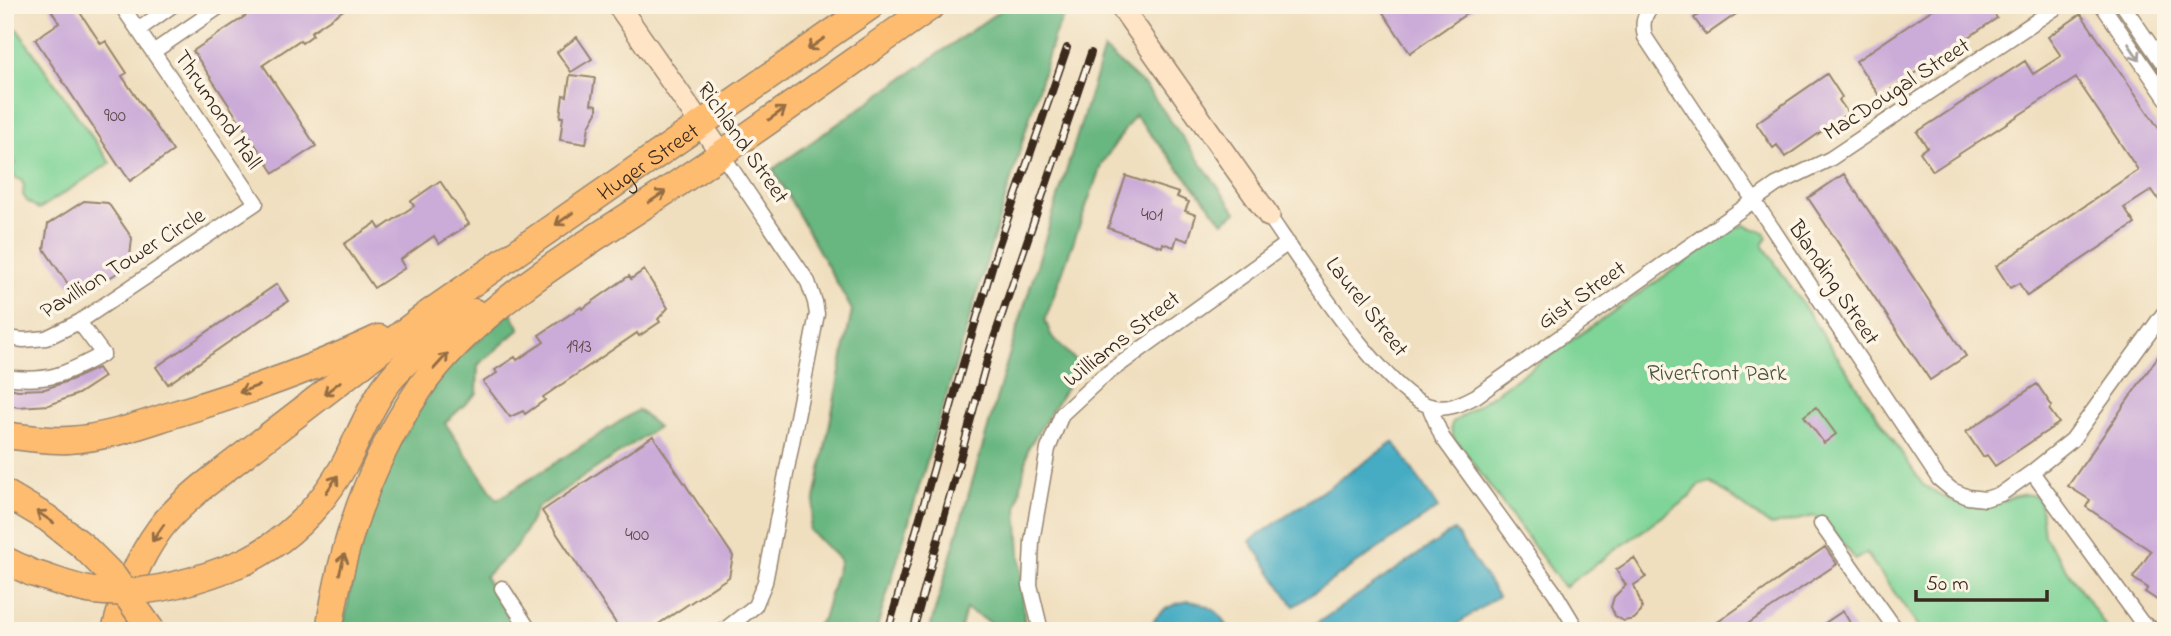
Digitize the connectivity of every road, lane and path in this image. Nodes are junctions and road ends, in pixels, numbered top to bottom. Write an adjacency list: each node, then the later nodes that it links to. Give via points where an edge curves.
1 (121, 5): 12 (street, Thrumond Mall)
2 (173, 5): 12 (street)
3 (222, 5): 13 (street)
4 (618, 5): 16 (street, Richland Street)
5 (872, 5): 16 (highway, Huger Street, one-way to 16)
6 (933, 5): 17 (highway, Huger Street, one-way to 6)
7 (1120, 5): 20 (street, Laurel Street)
8 (1653, 5): 18 (street, Blanding Street, via 1644,18 1645,37)
9 (2060, 5): 18 (street, MacDougal Street, via 1830,159)
10 (2102, 5): 15 (street, one-way to 15)
11 (2123, 5): 14 (street)
12 (138, 30): 13 (street, Thrumond Mall)
13 (153, 52): 19 (street, Thrumond Mall)
14 (2166, 68)
15 (2166, 98)
16 (700, 124): 17 (street, Richland Street); 24 (highway, Huger Street, one-way to 24)
17 (721, 153): 22 (highway, Huger Street, one-way to 17); 39 (street, Richland Street, via 808,282 817,314 765,582 755,606)
18 (1753, 201): 28 (street, Gist Street, via 1476,396 1448,408); 30 (street, Blanding Street, via 1939,478 1952,490 1985,499 2001,494)
19 (256, 203): 25 (street, Pavillion Tower Circle)
20 (1269, 216): 21 (street, Laurel Street)
21 (1287, 243): 28 (street, Laurel Street, via 1385,374); 40 (street, Williams Street, via 1101,378 1062,414 1048,449 1032,541 1030,585)
22 (519, 289): 33 (highway, one-way to 22, bridge, via 74,587 116,592 171,586 220,572 269,550 320,501 341,471 383,389 417,352 461,319); 37 (highway, one-way to 22, via 350,530 396,427 429,374)
23 (2166, 310): 30 (street, Blanding Street, via 2072,440)
24 (425, 316): 29 (highway, one-way to 29, via 338,357 119,432 71,440); 35 (highway, one-way to 35, via 172,514 135,571)
25 (79, 321): 26 (street, Pavillion Tower Circle, via 46,338); 27 (street, via 103,354 68,372 31,380)
26 (5, 338)
27 (5, 377)
28 (1429, 406): 41 (street, via 1442,438)
29 (5, 435)
30 (2032, 472): 43 (street, via 2142,623)
31 (5, 493): 36 (highway, one-way to 31, bridge, via 113,576 83,545)
32 (1821, 524): 42 (street)
33 (5, 560)
34 (502, 587): 38 (street)
35 (115, 631)
36 (152, 631)
37 (329, 631)
38 (530, 631)
39 (723, 631)
40 (1041, 631)
41 (1578, 631)
42 (1897, 631)
43 (2156, 631)

